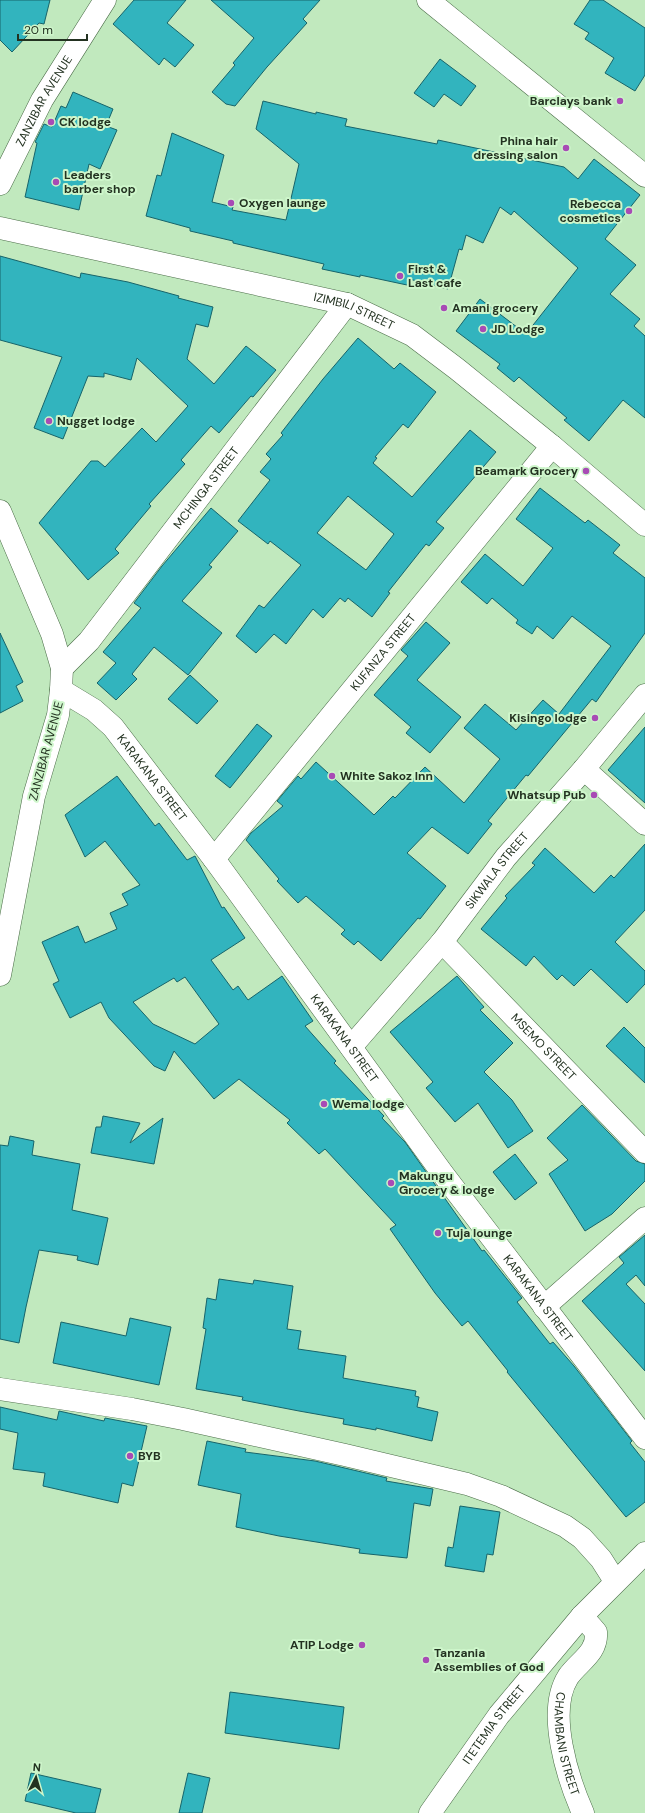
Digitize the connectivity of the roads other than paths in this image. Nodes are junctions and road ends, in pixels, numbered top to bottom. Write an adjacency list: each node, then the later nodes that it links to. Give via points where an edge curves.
1 (105, 0): 4 (street, ZANZIBAR AVENUE, via 42,100)
2 (428, 0): 3 (street)
3 (645, 176)
4 (0, 184)
5 (0, 228): 6 (street, IZIMBILI STREET)
6 (347, 304): 7 (street, IZIMBILI STREET, via 412,335); 10 (street, MCHINGA STREET, via 89,641)
7 (552, 446): 9 (street, IZIMBILI STREET); 15 (street, KUFANZA STREET)
8 (0, 511): 10 (street, ZANZIBAR AVENUE, via 52,634)
9 (645, 526)
10 (62, 668): 11 (street, ZANZIBAR AVENUE)
11 (61, 690): 15 (street, KARAKANA STREET, via 94,710 113,727); 16 (street, ZANZIBAR AVENUE, via 58,714)
12 (645, 695): 13 (street, SIKWALA STREET)
13 (584, 769): 14 (street); 17 (street, SIKWALA STREET, via 506,857)
14 (645, 824)
15 (214, 859): 19 (street, KARAKANA STREET)
16 (7, 893): 18 (street, ZANZIBAR AVENUE)
17 (442, 942): 19 (street, SIKWALA STREET); 20 (street, MSEMO STREET)
18 (0, 975)
19 (351, 1047): 22 (street, KARAKANA STREET)
20 (645, 1152)
21 (645, 1218): 22 (street)
22 (544, 1308): 24 (street, KARAKANA STREET)
23 (0, 1389): 26 (street, via 132,1409 467,1484 501,1496 565,1526 582,1538 601,1559)
24 (645, 1438)
25 (645, 1553): 26 (street, ITETEMIA STREET)
26 (615, 1581): 27 (street, ITETEMIA STREET)
27 (582, 1616): 28 (street, ITETEMIA STREET, via 499,1715); 29 (street, CHAMBANI STREET, via 596,1632 596,1644 569,1676 563,1688 559,1703 559,1720 567,1765)
28 (430, 1813)
29 (583, 1813)

